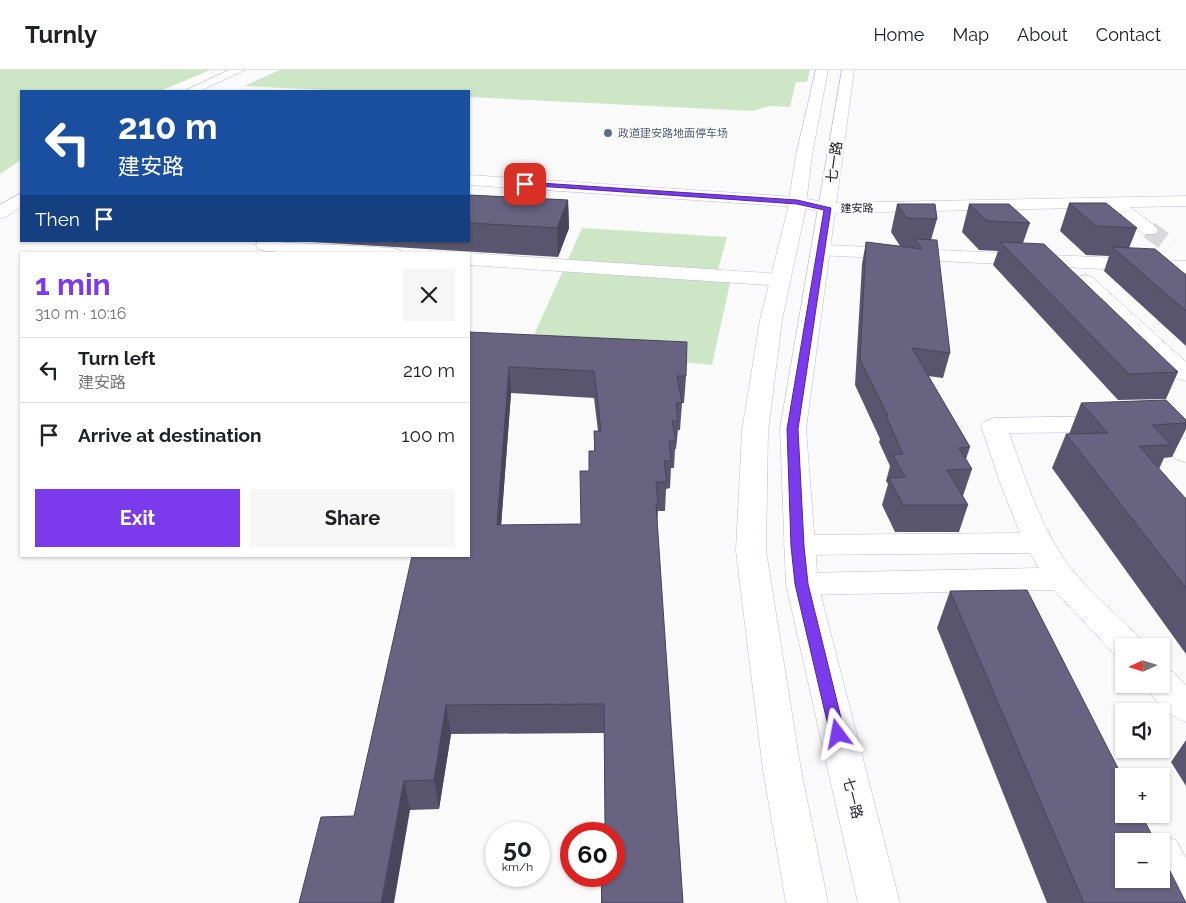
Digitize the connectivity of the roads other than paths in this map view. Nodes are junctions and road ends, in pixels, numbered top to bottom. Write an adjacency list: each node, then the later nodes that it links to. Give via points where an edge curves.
1 (822, 70): 13 (street, 七一路)
2 (848, 70): 14 (street, 七一路)
3 (244, 72): 4 (street); 5 (street)
4 (193, 90)
5 (211, 90)
6 (470, 180): 13 (street)
7 (20, 183): 9 (street)
8 (470, 189): 13 (street)
9 (0, 196)
10 (20, 199): 15 (street)
11 (1186, 201): 12 (street, 建安路)
12 (1113, 203): 14 (street, 建安路); 16 (street)
13 (797, 207): 14 (street, 建安路); 22 (street, 七一路)
14 (828, 208): 29 (street, 七一路, via 793,429)
15 (0, 213)
16 (1149, 230)
17 (264, 245): 19 (street)
18 (824, 251): 21 (street)
19 (364, 252)
20 (470, 259): 22 (street)
21 (1186, 267)
22 (781, 280): 39 (street, 七一路, via 771,320 755,431 751,551 782,770)
23 (1085, 280): 24 (street)
24 (1186, 374)
25 (1186, 423): 26 (street)
26 (1156, 424): 27 (street); 28 (street, via 994,426)
27 (1186, 454)
28 (1040, 543): 29 (street); 30 (street)
29 (798, 546): 32 (street, 七一路)
30 (1062, 579): 31 (street); 34 (street)
31 (1011, 580): 32 (street); 33 (street)
32 (802, 584): 40 (street, 七一路)
33 (1030, 614)
34 (1119, 638)
35 (1170, 691): 36 (street)
36 (1186, 708)
37 (1170, 870): 38 (street)
38 (1186, 899)
39 (807, 903)
40 (879, 903)

